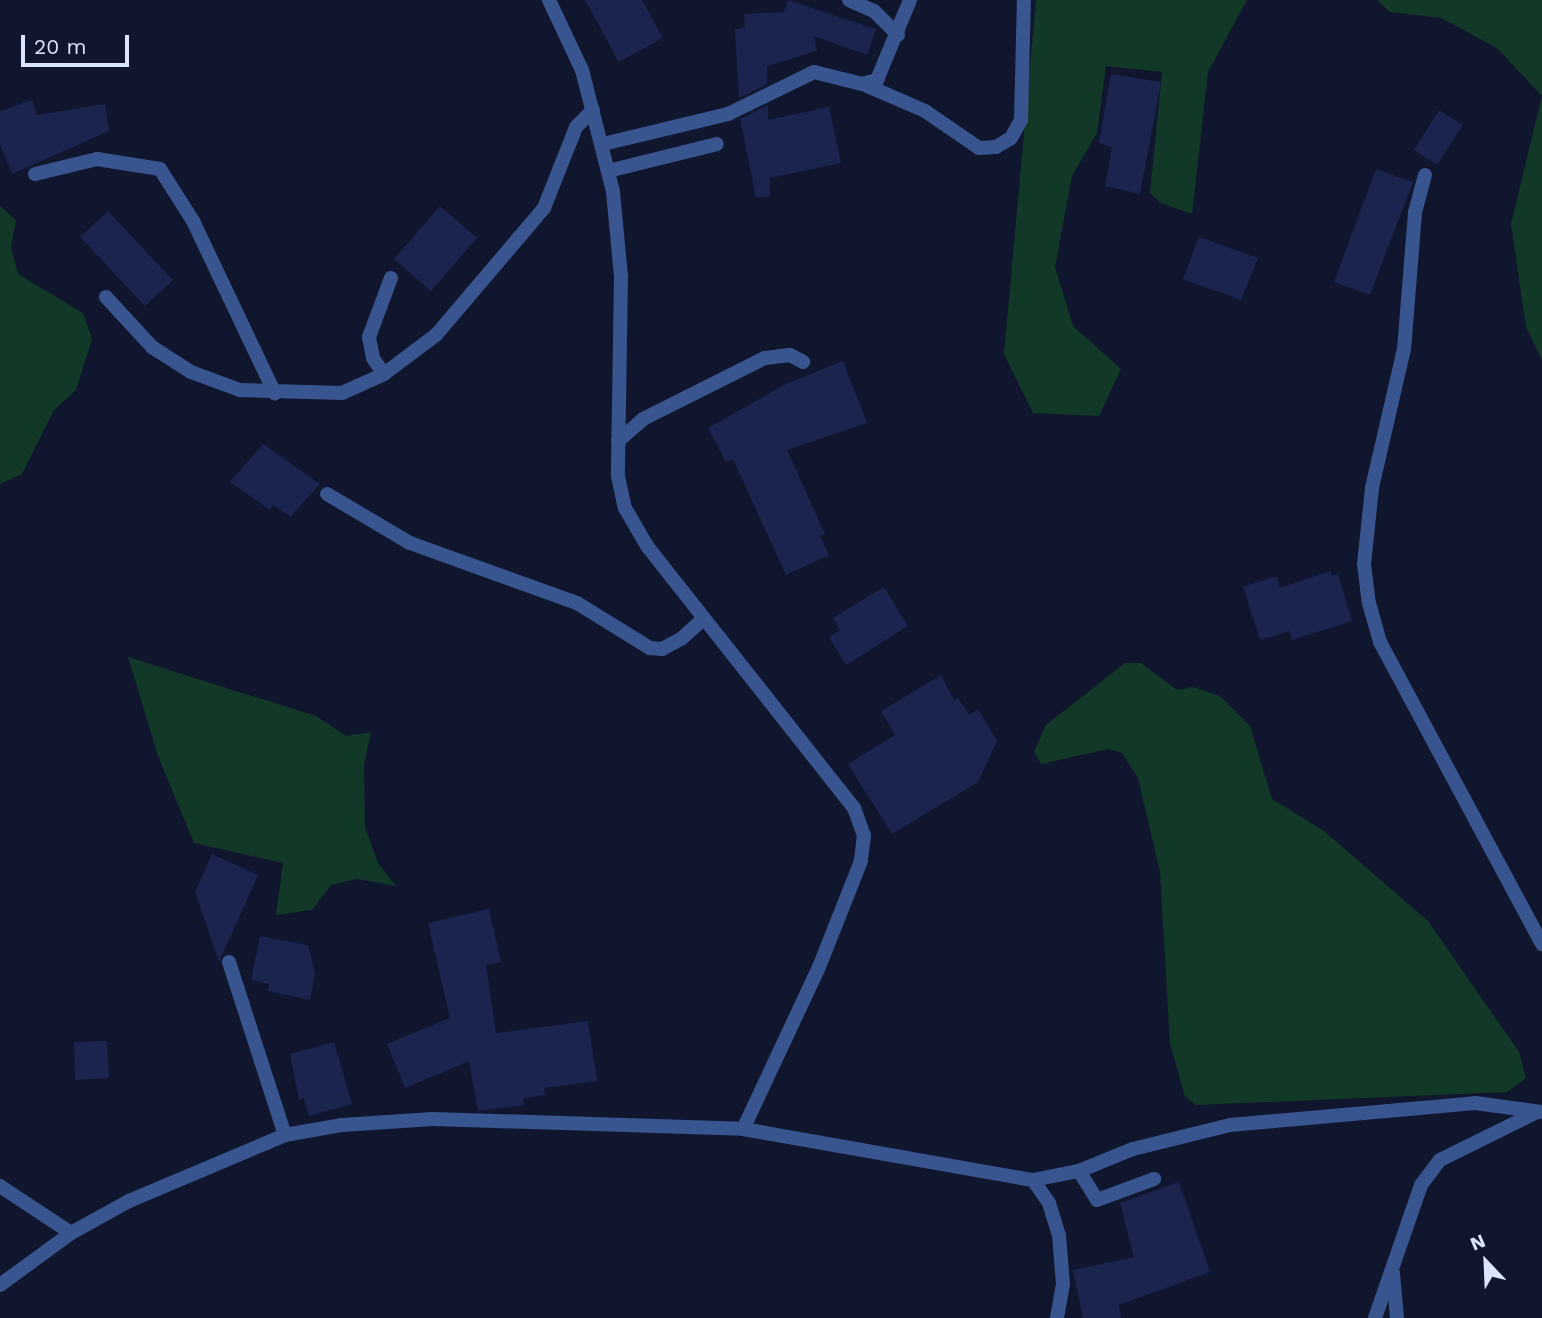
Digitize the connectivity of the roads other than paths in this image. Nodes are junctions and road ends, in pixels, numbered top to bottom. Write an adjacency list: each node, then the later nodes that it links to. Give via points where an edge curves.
1 (550, 0): 7 (street, via 582,70)
2 (849, 0): 5 (street, via 874,11)
3 (910, 0): 5 (street)
4 (1024, 0): 6 (street, via 1021,120 1012,138 996,147 979,148 914,105)
5 (898, 35): 6 (street, via 877,80)
6 (862, 84): 8 (street, via 814,72 728,114)
7 (593, 110): 8 (street); 16 (street, via 576,127 544,208 436,335)
8 (603, 144): 10 (street)
9 (717, 144): 10 (street)
10 (608, 172): 18 (street, via 621,276)
11 (35, 174): 17 (street, via 97,159 160,169 193,221)
12 (1425, 175): 21 (street, via 1415,213 1404,349 1372,488 1364,564 1369,603 1380,642)
13 (391, 278): 16 (street, via 369,337 373,358)
14 (106, 297): 17 (street, via 152,347 191,372 240,390)
15 (803, 362): 18 (street, via 790,355 765,358 643,419)
16 (384, 374): 17 (street, via 342,393)
17 (275, 394)
18 (618, 441): 20 (street, via 618,477 633,527)
19 (327, 494): 20 (street, via 410,544 577,603 650,648 662,649 681,639)
20 (704, 618): 24 (street, via 853,808 864,835 861,861 819,967)
21 (1542, 944)
22 (229, 962): 25 (street)
23 (1538, 1112): 26 (street, via 1475,1103 1230,1125 1133,1149); 31 (street, via 1440,1160 1421,1185)
24 (743, 1129): 25 (street, via 433,1119 342,1125); 28 (street)
25 (285, 1135): 30 (street, via 208,1164)
26 (1079, 1171): 27 (street, via 1097,1200); 28 (street)
27 (1154, 1179)
28 (1033, 1180): 33 (street, via 1049,1203 1059,1235 1063,1284)
29 (0, 1186): 30 (street)
30 (71, 1233): 32 (street)
31 (1393, 1272): 34 (street); 35 (street)
32 (0, 1285)
33 (1057, 1318)
34 (1375, 1318)
35 (1397, 1318)

